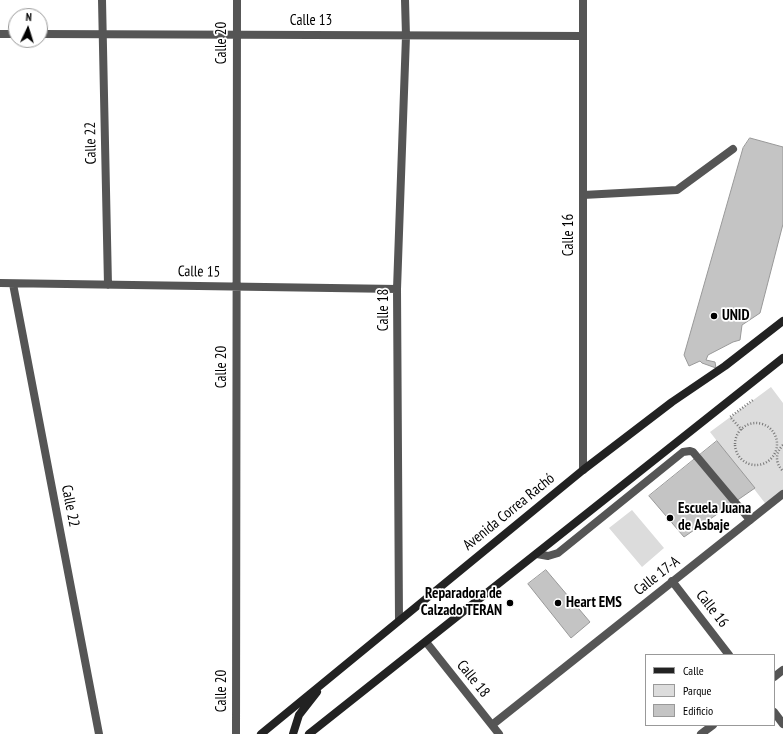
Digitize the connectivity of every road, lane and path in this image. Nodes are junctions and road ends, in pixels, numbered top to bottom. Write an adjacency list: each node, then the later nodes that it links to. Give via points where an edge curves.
1 (102, 0): 6 (street, Calle 22)
2 (237, 0): 7 (street, Calle 20)
3 (406, 0): 8 (street, Calle 18)
4 (583, 0): 9 (street, Calle 16)
5 (48, 34): 6 (street, Calle 13)
6 (103, 34): 7 (street, Calle 13); 14 (street, Calle 22)
7 (236, 35): 8 (street, Calle 13); 15 (street, Calle 20)
8 (406, 36): 9 (street, Calle 13); 16 (street, Calle 18)
9 (583, 36): 11 (street, Calle 16)
10 (733, 149): 11 (street, via 677,190)
11 (583, 195): 24 (street, Calle 16)
12 (0, 284): 13 (street, Calle 15)
13 (12, 284): 14 (street, Calle 15); 40 (street, Calle 22)
14 (108, 285): 15 (street, Calle 15)
15 (236, 287): 16 (street, Calle 15); 41 (street, Calle 20)
16 (397, 289): 30 (street, Calle 18)
17 (783, 321): 24 (main road, Avenida Correa Rachó)
18 (783, 358): 19 (main road)
19 (779, 365): 28 (main road)
20 (753, 400): 21 (path, via 730,417)
21 (742, 430): 23 (path, via 751,424 765,425 777,440); 23 (path, via 735,444 745,462 759,465 766,463)
22 (783, 445): 23 (path)
23 (776, 454): 25 (path, via 778,465)
24 (583, 470): 30 (main road, Avenida Correa Rachó)
25 (783, 471)
26 (783, 494): 27 (street, Calle 17-A)
27 (750, 520): 28 (street, via 693,452 683,452 558,553 548,556); 29 (street, Calle 17-A)
28 (537, 554): 31 (main road)
29 (672, 581): 32 (street, Calle 16); 37 (street, Calle 17-A)
30 (399, 620): 35 (main road, Avenida Correa Rachó)
31 (426, 642): 37 (street, Calle 18); 44 (main road)
32 (728, 654)
33 (783, 670): 34 (street)
34 (775, 676)
35 (327, 678): 42 (main road, Avenida Correa Rachó); 43 (main road, via 299,715)
36 (775, 713): 38 (street)
37 (492, 724): 45 (street, Calle 18)
38 (783, 724)
39 (712, 726): 46 (street)
40 (99, 734)
41 (236, 734)
42 (260, 734)
43 (294, 734)
44 (307, 734)
45 (499, 734)
46 (701, 734)

